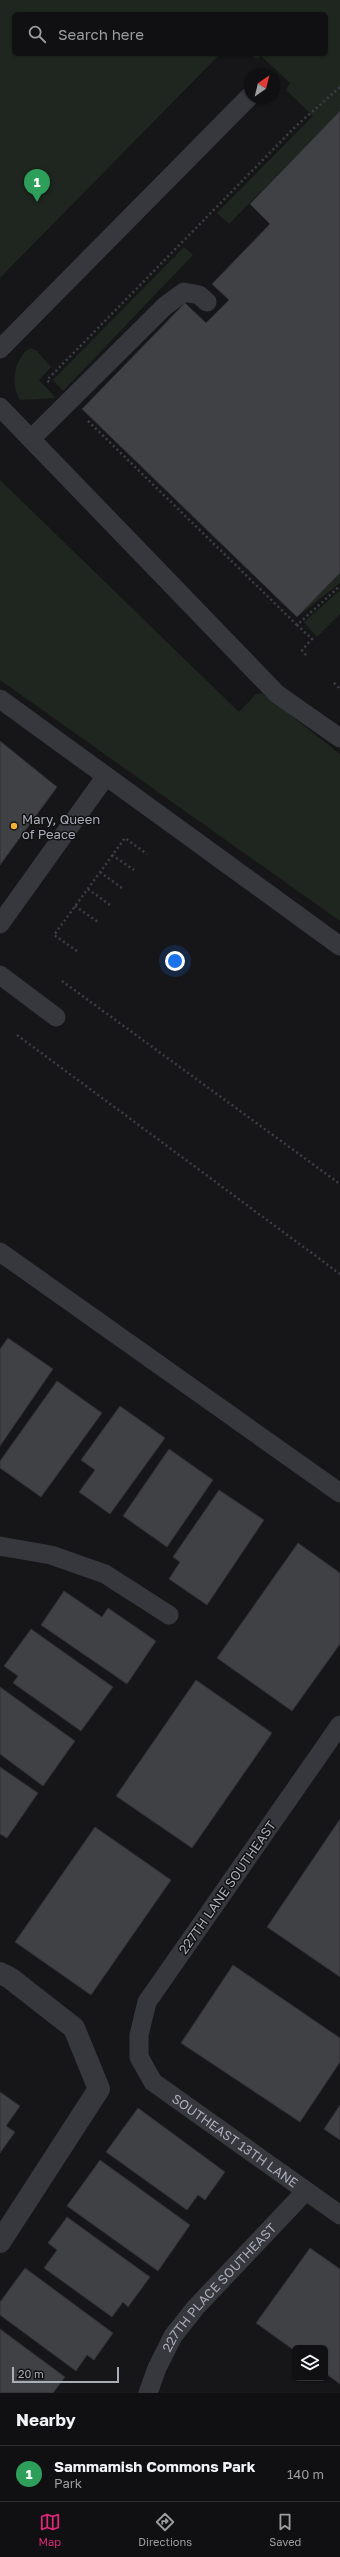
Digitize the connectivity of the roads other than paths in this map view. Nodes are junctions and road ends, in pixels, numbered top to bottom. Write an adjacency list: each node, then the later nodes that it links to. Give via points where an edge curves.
1 (244, 102): 3 (lane)
2 (207, 302): 5 (lane, via 199,295 184,292 165,306)
3 (0, 349)
4 (0, 407): 5 (lane)
5 (31, 439): 7 (lane, via 277,694)
6 (0, 699): 8 (lane)
7 (340, 738)
8 (106, 776): 9 (lane); 10 (lane)
9 (0, 924)
10 (340, 946)
11 (0, 975): 12 (lane)
12 (56, 1017)
13 (0, 1252): 14 (lane)
14 (340, 1494)
15 (0, 1546): 16 (lane, via 51,1555 105,1574)
16 (169, 1615)
17 (340, 1725): 19 (lane, 227TH LANE SOUTHEAST, via 147,2002 139,2035)
18 (0, 1973): 22 (street, via 74,2028 99,2090)
19 (139, 2057): 20 (lane, SOUTHEAST 13TH LANE, via 153,2082)
20 (304, 2192): 21 (lane, SOUTHEAST 13TH LANE); 23 (lane, 227TH PLACE SOUTHEAST, via 172,2336)
21 (340, 2215)
22 (0, 2242)
23 (148, 2393)

